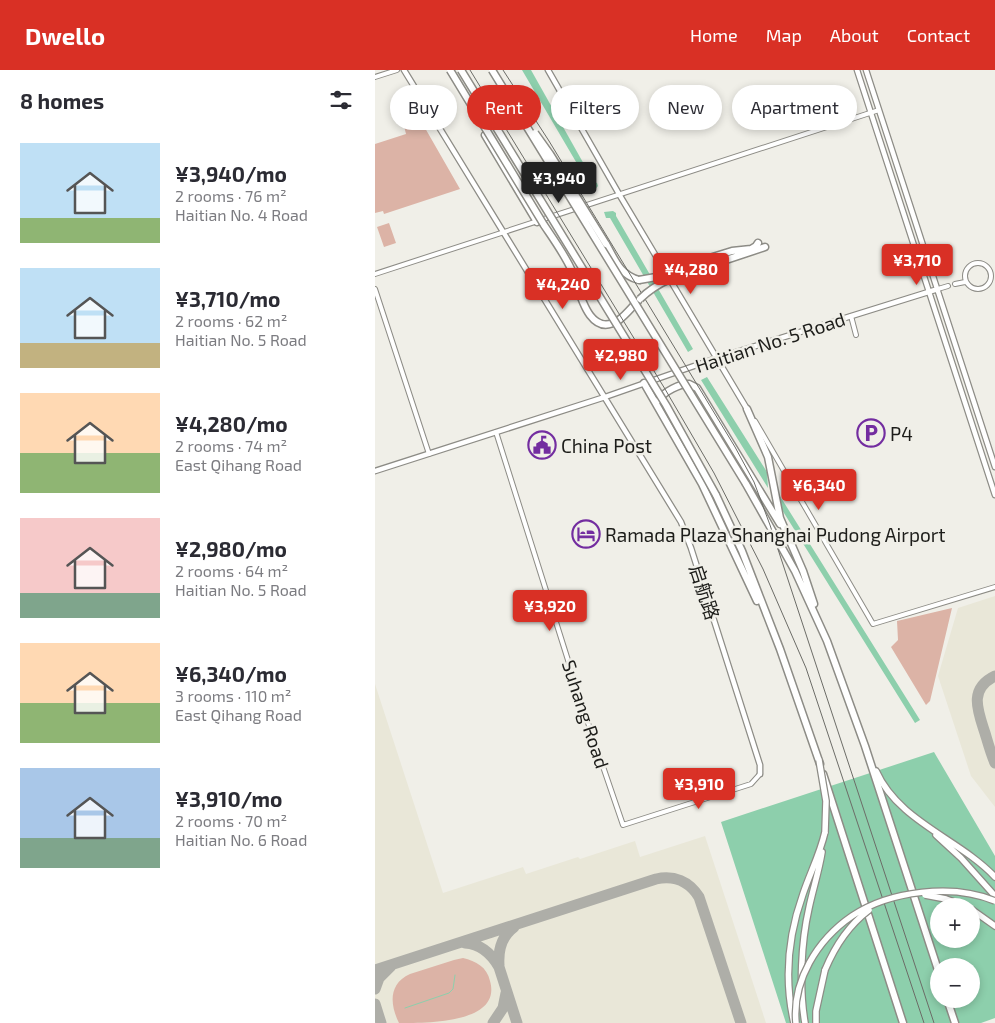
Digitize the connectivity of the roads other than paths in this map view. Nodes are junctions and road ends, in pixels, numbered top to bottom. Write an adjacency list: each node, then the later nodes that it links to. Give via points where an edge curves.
1 (397, 70): 9 (street)
2 (404, 70): 17 (street, 启航路)
3 (451, 70): 16 (highway, bridge, via 456,86); 20 (highway, bridge, via 571,270 586,312 593,319 606,324 619,320 649,290)
4 (461, 70): 43 (highway, bridge, via 666,405 716,495 742,551)
5 (492, 70): 10 (highway, bridge)
6 (548, 70): 15 (street)
7 (857, 70): 12 (street)
8 (866, 70): 11 (street)
9 (375, 77)
10 (501, 85)
11 (879, 110): 12 (street); 26 (street)
12 (870, 112): 15 (street); 27 (street)
13 (529, 130): 42 (highway, bridge, via 746,484 795,571)
14 (532, 130): 20 (highway, bridge, via 628,277 639,280)
15 (619, 194): 16 (street); 30 (street)
16 (537, 222): 17 (street)
17 (505, 233): 21 (street); 32 (street, 启航路)
18 (758, 243): 20 (highway, via 751,250 732,251)
19 (765, 247): 20 (highway)
20 (704, 264)
21 (375, 274)
22 (965, 282): 22 (street, via 973,289 983,289 990,282 990,272 985,265 974,263 965,271); 23 (street)
23 (955, 284)
24 (948, 286): 26 (street)
25 (375, 289): 36 (street)
26 (938, 289): 27 (street, Haitian No. 5 Road); 37 (street)
27 (929, 292): 28 (street, Haitian No. 5 Road); 39 (street)
28 (851, 316): 29 (street); 30 (street, Haitian No. 5 Road)
29 (856, 335)
30 (717, 358): 31 (street, Haitian No. 5 Road); 33 (street)
31 (644, 383): 32 (street, Haitian No. 5 Road); 34 (highway)
32 (605, 397): 35 (street, Haitian No. 5 Road); 46 (street, 启航路, via 681,522 760,765)
33 (747, 409): 40 (highway, via 768,457); 41 (street, via 873,624)
34 (660, 411): 40 (highway, via 658,402 661,396 682,384 697,388); 43 (highway, via 702,484)
35 (496, 432): 36 (street, Haitian No. 5 Road); 46 (street, Suhang Road, via 623,825 751,784)
36 (429, 454): 38 (street, Haitian No. 5 Road)
37 (995, 467)
38 (375, 471)
39 (995, 496)
40 (786, 533): 42 (highway, via 803,571)
41 (995, 587)
42 (819, 622): 44 (highway)
43 (780, 649): 45 (highway)
44 (865, 746): 47 (main road, via 888,791); 57 (highway)
45 (819, 760): 48 (main road, bridge, via 826,802); 62 (highway, bridge)
46 (759, 774)
47 (922, 824): 49 (main road, via 963,850); 51 (main road, via 961,858)
48 (825, 832): 59 (main road, bridge, via 802,895 791,940 789,995); 60 (main road, bridge, via 804,936)
49 (995, 877)
50 (903, 896): 52 (main road, bridge); 53 (main road, bridge, via 952,891); 54 (main road, bridge)
51 (995, 896)
52 (942, 898)
53 (995, 901)
54 (880, 904): 59 (main road, bridge, via 844,922 814,956 799,988); 61 (main road, bridge, via 856,922 833,951 822,979)
55 (980, 915): 56 (main road)
56 (995, 926)
57 (934, 958)
58 (950, 1008): 63 (highway)
59 (795, 1023)
60 (805, 1023)
61 (816, 1023)
62 (903, 1023)
63 (955, 1023)

